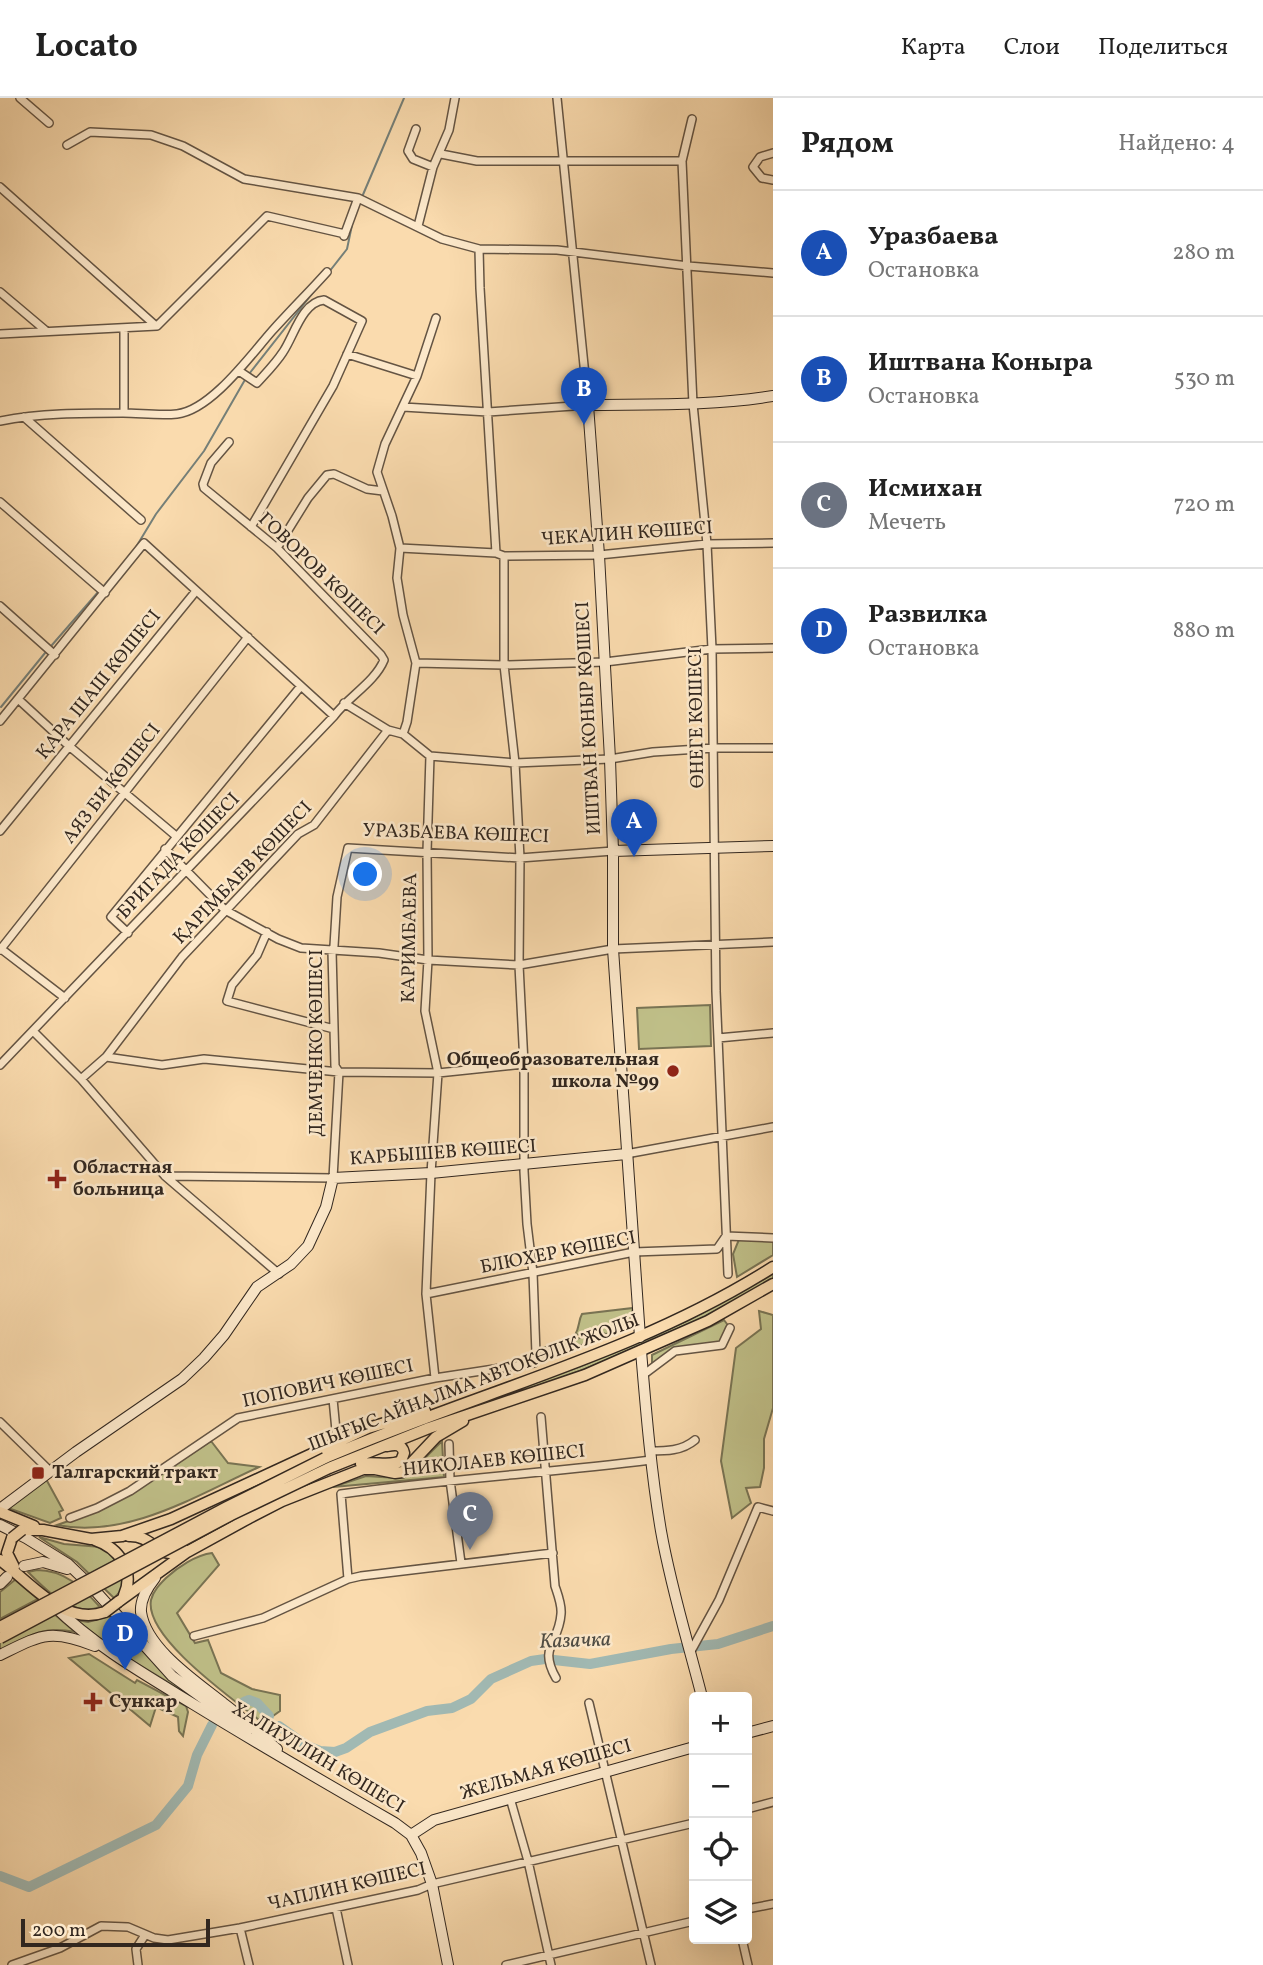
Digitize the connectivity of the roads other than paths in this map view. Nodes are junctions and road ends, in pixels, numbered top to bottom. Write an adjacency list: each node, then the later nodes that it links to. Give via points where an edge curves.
1 (20, 98): 5 (street)
2 (455, 98): 9 (street)
3 (557, 98): 10 (street, ИШТВАН КОНЫР КӨШЕСІ)
4 (692, 119): 11 (street, ӨНЕГЕ КӨШЕСІ)
5 (49, 123)
6 (416, 129): 12 (street, via 408,151 413,159)
7 (67, 145): 15 (street, via 90,132 151,135 183,146 244,179)
8 (773, 153): 13 (street, via 760,157 753,167 762,178)
9 (441, 154): 10 (street, via 477,161); 12 (street)
10 (564, 160): 11 (street); 18 (street, ИШТВАН КОНЫР КӨШЕСІ)
11 (682, 161): 19 (street, ӨНЕГЕ КӨШЕСІ)
12 (433, 167): 16 (street)
13 (773, 180)
14 (0, 187): 24 (street)
15 (359, 198): 16 (street); 24 (street, via 344,236 271,215 264,219)
16 (418, 226): 17 (street, via 442,239)
17 (479, 249): 18 (street); 35 (street)
18 (572, 251): 19 (street); 33 (street, ИШТВАН КОНЫР КӨШЕСІ)
19 (688, 266): 21 (street); 32 (street, ӨНЕГЕ КӨШЕСІ)
20 (327, 272): 29 (street, via 272,331)
21 (773, 273)
22 (0, 292): 26 (street)
23 (436, 318): 30 (street)
24 (157, 326): 25 (street)
25 (124, 327): 26 (street); 36 (street)
26 (46, 331): 27 (street)
27 (0, 334)
28 (347, 354): 29 (street, via 362,321 319,300 306,311 284,351 257,383); 30 (street); 43 (street)
29 (245, 375): 36 (street, via 188,411)
30 (417, 376): 34 (street)
31 (773, 396): 32 (street)
32 (693, 404): 33 (street); 45 (street, ӨНЕГЕ КӨШЕСІ)
33 (588, 405): 35 (street); 49 (street, ИШТВАН КОНЫР КӨШЕСІ)
34 (402, 407): 35 (street); 40 (street, via 377,472)
35 (488, 412): 48 (street)
36 (124, 413): 37 (street)
37 (23, 416): 38 (street); 42 (street)
38 (0, 421)
39 (229, 442): 43 (street, ГОВОРОВ КӨШЕСІ, via 211,463 203,484)
40 (383, 491): 46 (street, via 327,475); 47 (street)
41 (0, 502): 51 (street)
42 (141, 520)
43 (251, 527): 46 (street, ГОВОРОВ КӨШЕСІ)
44 (773, 543): 45 (street, ЧЕКАЛИН КӨШЕСІ)
45 (707, 544): 49 (street, ЧЕКАЛИН КӨШЕСІ); 55 (street, ӨНЕГЕ КӨШЕСІ)
46 (277, 548): 60 (street, ГОВОРОВ КӨШЕСІ, via 381,655)
47 (400, 548): 48 (street, ЧЕКАЛИН КӨШЕСІ); 58 (street, via 397,578)
48 (500, 554): 49 (street, ЧЕКАЛИН КӨШЕСІ); 59 (street)
49 (599, 555): 57 (street, ИШТВАН КОНЫР КӨШЕСІ)
50 (196, 592): 51 (street, via 145,543); 53 (street); 68 (street, ҚАРА ШАШ КӨШЕСІ)
51 (104, 593): 56 (street)
52 (0, 606): 56 (street)
53 (248, 638): 61 (street); 74 (street, АЯЗ БИ КӨШЕСІ)
54 (773, 648): 55 (street)
55 (712, 649): 57 (street); 69 (street, ӨНЕГЕ КӨШЕСІ)
56 (55, 655): 62 (street)
57 (605, 662): 59 (street); 72 (street, ИШТВАН КОНЫР КӨШЕСІ)
58 (416, 663): 59 (street); 67 (street)
59 (504, 665): 73 (street)
60 (380, 669): 63 (street, БРИГАДА КӨШЕСІ)
61 (301, 686): 64 (street); 76 (street)
62 (18, 699): 65 (street); 68 (street)
63 (344, 703): 64 (street, БРИГАДА КӨШЕСІ); 66 (street)
64 (334, 716): 84 (street, БРИГАДА КӨШЕСІ)
65 (1, 717)
66 (388, 730): 67 (street); 85 (street, ҚАРІМБАЕВ КӨШЕСІ, via 314,825 298,834)
67 (403, 734): 71 (street)
68 (69, 746): 74 (street); 75 (street, ҚАРА ШАШ КӨШЕСІ)
69 (714, 748): 70 (street); 72 (street); 78 (street, ӨНЕГЕ КӨШЕСІ)
70 (773, 748)
71 (430, 756): 73 (street); 82 (street, КАРИМБАЕВА)
72 (610, 759): 73 (street); 81 (street, ИШТВАН КОНЫР КӨШЕСІ)
73 (515, 763): 83 (street)
74 (125, 794): 76 (street); 90 (street, АЯЗ БИ КӨШЕСІ)
75 (0, 831)
76 (176, 836): 80 (street)
77 (773, 846): 78 (street, УРАЗБАЕВА КӨШЕСІ)
78 (715, 847): 81 (street, УРАЗБАЕВА КӨШЕСІ); 89 (street, ӨНЕГЕ КӨШЕСІ)
79 (348, 848): 82 (street, УРАЗБАЕВА КӨШЕСІ); 92 (street, ДЕМЧЕНКО КӨШЕСІ)
80 (165, 849): 84 (street); 87 (street, via 111,917)
81 (613, 851): 83 (street, УРАЗБАЕВА КӨШЕСІ); 91 (street, ИШТВАН КОНЫР КӨШЕСІ)
82 (427, 852): 83 (street, УРАЗБАЕВА КӨШЕСІ); 93 (street, КАРИМБАЕВА)
83 (520, 858): 94 (street)
84 (188, 871): 85 (street); 87 (street, БРИГАДА КӨШЕСІ)
85 (225, 910): 86 (street); 100 (street, ҚАРІМБАЕВ КӨШЕСІ, via 182,957)
86 (267, 932): 92 (street, via 301,948); 96 (street, via 257,955 232,985 227,1001)
87 (128, 933): 95 (street, БРИГАДА КӨШЕСІ)
88 (773, 942): 89 (street)
89 (716, 945): 91 (street); 99 (street, ӨНЕГЕ КӨШЕСІ)
90 (0, 949): 95 (street)
91 (613, 949): 94 (street); 108 (street, ИШТВАН КОНЫР КӨШЕСІ)
92 (332, 951): 93 (street); 96 (street, ДЕМЧЕНКО КӨШЕСІ)
93 (428, 960): 94 (street); 104 (street, КАРИМБАЕВА, via 425,1011)
94 (519, 965): 101 (street)
95 (65, 998): 97 (street, БРИГАДА КӨШЕСІ)
96 (334, 1029): 103 (street, ДЕМЧЕНКО КӨШЕСІ)
97 (33, 1031): 102 (street, БРИГАДА КӨШЕСІ); 105 (street)
98 (773, 1033): 99 (street)
99 (718, 1038): 107 (street, ӨНЕГЕ КӨШЕСІ)
100 (106, 1057): 103 (street, via 162,1065 204,1059); 105 (street, ҚАРІМБАЕВ КӨШЕСІ)
101 (524, 1064): 104 (street); 109 (street)
102 (0, 1065)
103 (339, 1072): 104 (street); 112 (street, ДЕМЧЕНКО КӨШЕСІ)
104 (438, 1073): 110 (street, КАРИМБАЕВА)
105 (80, 1079): 111 (street)
106 (773, 1127): 107 (street, КАРБЫШЕВ КӨШЕСІ)
107 (722, 1137): 108 (street, КАРБЫШЕВ КӨШЕСІ); 113 (street, ӨНЕГЕ КӨШЕСІ)
108 (626, 1154): 109 (street, КАРБЫШЕВ КӨШЕСІ); 115 (street, ИШТВАН КОНЫР КӨШЕСІ)
109 (525, 1165): 110 (street, КАРБЫШЕВ КӨШЕСІ); 117 (street)
110 (430, 1173): 112 (street, КАРБЫШЕВ КӨШЕСІ); 121 (street, КАРИМБАЕВА)
111 (165, 1177): 112 (street, КАРБЫШЕВ КӨШЕСІ); 118 (street)
112 (333, 1178): 118 (street, ДЕМЧЕНКО КӨШЕСІ, via 308,1246)
113 (726, 1236): 114 (street, БЛЮХЕР КӨШЕСІ); 115 (street, БЛЮХЕР КӨШЕСІ, via 717,1249); 119 (street, ӨНЕГЕ КӨШЕСІ)
114 (773, 1238)
115 (634, 1252): 117 (street, БЛЮХЕР КӨШЕСІ); 123 (street, ИШТВАН КОНЫР КӨШЕСІ)
116 (773, 1267): 123 (main road, ШЫҒЫС АЙНАЛМА АВТОКӨЛІК ЖОЛЫ)
117 (533, 1273): 121 (street, БЛЮХЕР КӨШЕСІ); 126 (street, ПОПОВИЧ КӨШЕСІ, via 534,1363)
118 (279, 1274): 138 (street, ДЕМЧЕНКО КӨШЕСІ, via 257,1287 224,1335 182,1379)
119 (728, 1274)
120 (773, 1284): 124 (main road, ШЫҒЫС АЙНАЛМА АВТОКӨЛІК ЖОЛЫ, via 708,1321)
121 (426, 1294): 126 (street, КАРИМБАЕВА)
122 (730, 1328): 125 (street, via 722,1345 675,1351)
123 (640, 1337): 129 (main road, ШЫҒЫС АЙНАЛМА АВТОКӨЛІК ЖОЛЫ)
124 (640, 1351): 125 (street); 128 (main road, ШЫҒЫС АЙНАЛМА АВТОКӨЛІК ЖОЛЫ)
125 (643, 1375): 136 (street)
126 (435, 1378): 127 (street, ПОПОВИЧ КӨШЕСІ)
127 (333, 1399): 133 (street); 143 (street, ПОПОВИЧ КӨШЕСІ, via 238,1418 130,1491)
128 (507, 1402): 135 (main road, ШЫҒЫС АЙНАЛМА АВТОКӨЛІК ЖОЛЫ); 150 (main road, via 446,1431 400,1473 372,1469 343,1476 249,1518)
129 (461, 1403): 133 (main road, via 403,1417); 137 (main road, ШЫҒЫС АЙНАЛМА АВТОКӨЛІК ЖОЛЫ)
130 (541, 1417): 139 (street)
131 (0, 1422): 138 (street)
132 (695, 1440): 136 (street, НИКОЛАЕВ КӨШЕСІ)
133 (337, 1441): 146 (main road, via 171,1519)
134 (449, 1444): 140 (street)
135 (375, 1449): 137 (main road, ШЫҒЫС АЙНАЛМА АВТОКӨЛІК ЖОЛЫ); 146 (main road, via 397,1444 404,1457 396,1464 373,1461 335,1473 174,1554 140,1536)
136 (650, 1455): 139 (street, НИКОЛАЕВ КӨШЕСІ); 161 (street, via 661,1532)
137 (327, 1463): 154 (main road, ШЫҒЫС АЙНАЛМА АВТОКӨЛІК ЖОЛЫ, bridge)
138 (50, 1471): 141 (street, ДЕМЧЕНКО КӨШЕСІ)
139 (544, 1473): 140 (street, НИКОЛАЕВ КӨШЕСІ); 148 (street)
140 (450, 1480): 149 (street); 153 (street, НИКОЛАЕВ КӨШЕСІ, via 341,1494)
141 (0, 1511): 145 (main road)
142 (773, 1511): 161 (street, via 758,1507 719,1600)
143 (70, 1518)
144 (0, 1525): 157 (street, via 56,1555 78,1572)
145 (43, 1530): 147 (main road); 152 (main road, bridge, via 22,1530 12,1538 6,1553 11,1564)
146 (122, 1536): 147 (main road)
147 (91, 1539): 156 (main road, via 111,1548 124,1564 128,1583)
148 (553, 1553): 149 (street); 164 (street, via 561,1616 548,1658)
149 (461, 1563): 153 (street)
150 (167, 1565): 156 (main road); 170 (street, via 143,1597 141,1613 148,1632 180,1669)
151 (4, 1572): 152 (main road)
152 (23, 1572): 155 (main road); 157 (street, via 43,1562 58,1565 74,1573)
153 (348, 1579): 159 (street, via 263,1618)
154 (70, 1595): 158 (main road, ШЫҒЫС АЙНАЛМА АВТОКӨЛІК ЖОЛЫ, bridge); 160 (main road, ШЫҒЫС АЙНАЛМА АВТОКӨЛІК ЖОЛЫ, bridge)
155 (43, 1596): 157 (main road, via 82,1616); 163 (street)
156 (120, 1600): 157 (main road, bridge)
157 (105, 1606): 170 (street, via 172,1676)
158 (0, 1627)
159 (194, 1636)
160 (0, 1638)
161 (691, 1650): 165 (street)
162 (0, 1655): 163 (street, via 31,1639 56,1634)
163 (117, 1658): 172 (street, ХАЛИУЛЛИН КӨШЕСІ)
164 (556, 1678)
165 (701, 1692)
166 (589, 1703): 171 (street)
167 (773, 1726): 168 (street)
168 (752, 1732)
169 (689, 1748): 171 (street, ЖЕЛЬМАЯ КӨШЕСІ)
170 (277, 1750): 172 (street)
171 (606, 1770): 173 (street, ЖЕЛЬМАЯ КӨШЕСІ); 178 (street)
172 (317, 1778): 177 (street, ХАЛИУЛЛИН КӨШЕСІ)
173 (510, 1798): 177 (street, ЖЕЛЬМАЯ КӨШЕСІ, via 434,1820); 179 (street)
174 (773, 1802): 175 (street)
175 (752, 1808)
176 (689, 1824): 178 (street, ЧАПЛИН КӨШЕСІ)
177 (411, 1835): 180 (street, ХАЛИУЛЛИН КӨШЕСІ)
178 (622, 1839): 179 (street, ЧАПЛИН КӨШЕСІ); 186 (street)
179 (528, 1861): 180 (street, ЧАПЛИН КӨШЕСІ); 189 (street)
180 (432, 1884): 182 (street, ЧАПЛИН КӨШЕСІ); 194 (street, ХАЛИУЛЛИН КӨШЕСІ)
181 (773, 1904): 183 (street)
182 (336, 1908): 185 (street, ЧАПЛИН КӨШЕСІ); 193 (street)
183 (752, 1908)
184 (689, 1922): 186 (street)
185 (240, 1928): 187 (street, ЧАПЛИН КӨШЕСІ, via 168,1940); 192 (street)
186 (643, 1934): 189 (street); 197 (street)
187 (145, 1936): 190 (street, ЧАПЛИН КӨШЕСІ, via 128,1927 100,1926); 191 (street, via 136,1949)
188 (743, 1944): 198 (street)
189 (549, 1955): 195 (street); 196 (street)
190 (15, 1965)
191 (138, 1965)
192 (249, 1965)
193 (348, 1965)
194 (449, 1965)
195 (506, 1965)
196 (551, 1965)
197 (651, 1965)
198 (748, 1965)

